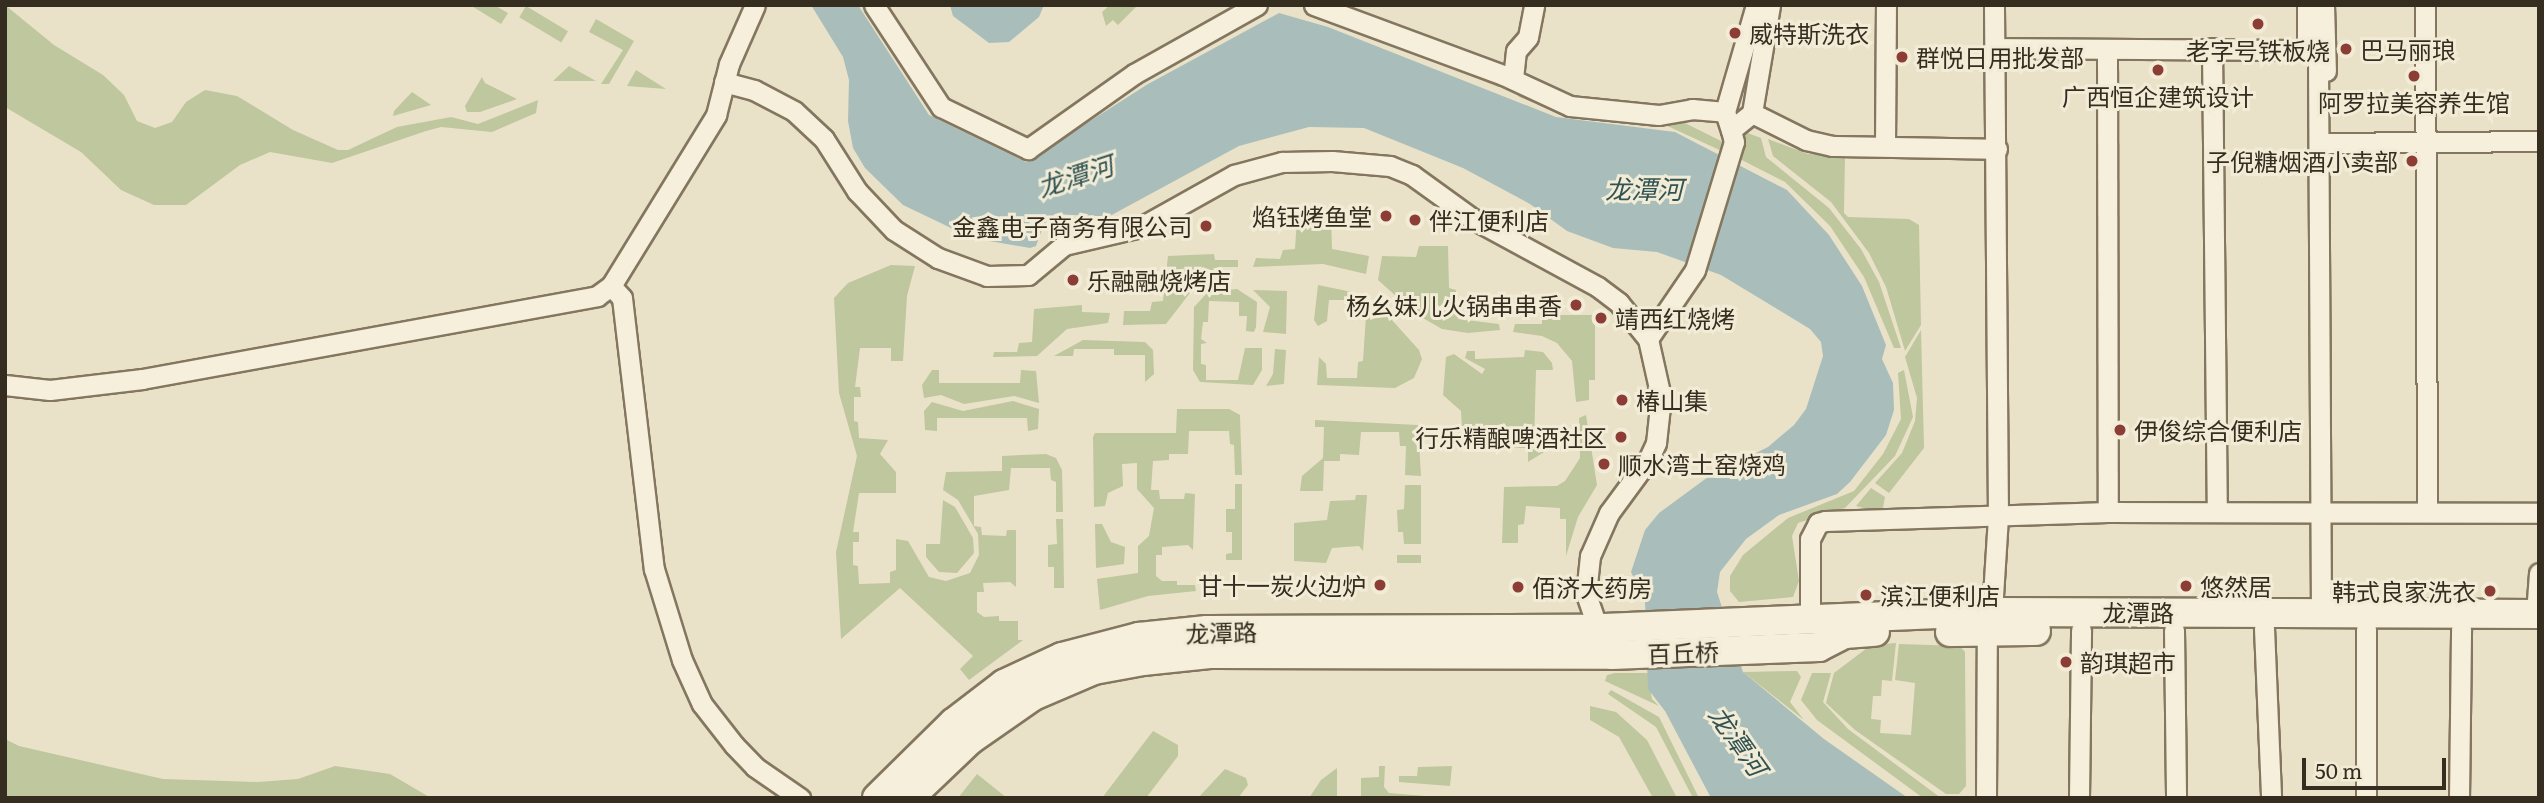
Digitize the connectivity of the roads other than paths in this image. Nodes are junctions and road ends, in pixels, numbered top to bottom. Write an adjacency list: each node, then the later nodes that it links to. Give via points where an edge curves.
1 (755, 5): 18 (street)
2 (874, 5): 3 (street, via 941,107 1028,149 1145,67)
3 (1257, 5)
4 (1314, 5): 17 (street)
5 (1534, 5): 17 (street, via 1528,37 1516,51)
6 (1756, 5): 20 (street)
7 (1770, 5): 19 (street)
8 (1886, 5): 24 (street)
9 (1994, 5): 13 (street)
10 (2307, 5): 16 (street, via 2307,42)
11 (2325, 5): 16 (street)
12 (2425, 5): 22 (street)
13 (1995, 48): 15 (street); 25 (street)
14 (2213, 48): 15 (street); 16 (street); 31 (street)
15 (2107, 50): 30 (street)
16 (2319, 50): 23 (street)
17 (1513, 79): 20 (street, via 1570,106 1659,115 1692,109)
18 (724, 82): 26 (street, via 716,115); 27 (street, via 763,93 794,111 824,139 858,191 894,230 938,258 987,276 1028,275 1064,245 1141,227 1202,190 1262,166 1365,162 1390,166 1428,183 1483,225 1598,287 1619,303)
19 (1752, 114): 20 (street); 24 (street, via 1806,141)
20 (1728, 121): 27 (street, via 1729,159 1695,270)
21 (2539, 141): 22 (street)
22 (2427, 142): 23 (street); 29 (street)
23 (2324, 143): 33 (street)
24 (1885, 146): 25 (street)
25 (1997, 149): 34 (street)
26 (611, 286): 28 (street, via 597,296 546,308 142,379 50,390); 49 (street, via 622,298 654,569 682,660 702,704 734,745 755,767)
27 (1648, 339): 41 (street, via 1661,397 1656,443 1609,513 1590,556 1586,594)
28 (5, 386)
29 (2427, 511): 32 (street); 33 (street)
30 (2108, 512): 31 (street); 34 (street)
31 (2217, 512): 33 (street)
32 (2539, 513)
33 (2327, 514): 36 (street)
34 (1998, 517): 37 (street, via 1818,523 1810,540); 39 (street)
35 (2539, 573): 38 (street)
36 (2326, 611): 38 (main road, 龙潭路); 39 (main road, 龙潭路)
37 (1810, 619): 39 (main road, 龙潭路); 40 (main road, 龙潭路)
38 (2538, 619): 44 (main road, 龙潭路)
39 (1989, 622): 45 (main road, 龙潭路); 47 (main road, 龙潭路, via 1844,634 1819,647); 52 (street)
40 (1737, 623): 41 (main road, 百丘桥)
41 (1608, 627): 50 (main road, 龙潭路, via 1207,631 1093,646 1041,666 985,697)
42 (2264, 628): 43 (main road, 龙潭路); 46 (main road, 龙潭路); 55 (street)
43 (2366, 629): 44 (main road, 龙潭路); 56 (street)
44 (2461, 629): 57 (street)
45 (2081, 630): 46 (main road, 龙潭路); 53 (street)
46 (2174, 630): 54 (street)
47 (1745, 650): 48 (main road, 百丘桥)
48 (1621, 655): 51 (main road, 龙潭路, via 1210,654 1094,670 1000,716)
49 (800, 798)
50 (877, 798)
51 (909, 798)
52 (1986, 798)
53 (2079, 798)
54 (2176, 798)
55 (2271, 798)
56 (2366, 798)
57 (2459, 798)

